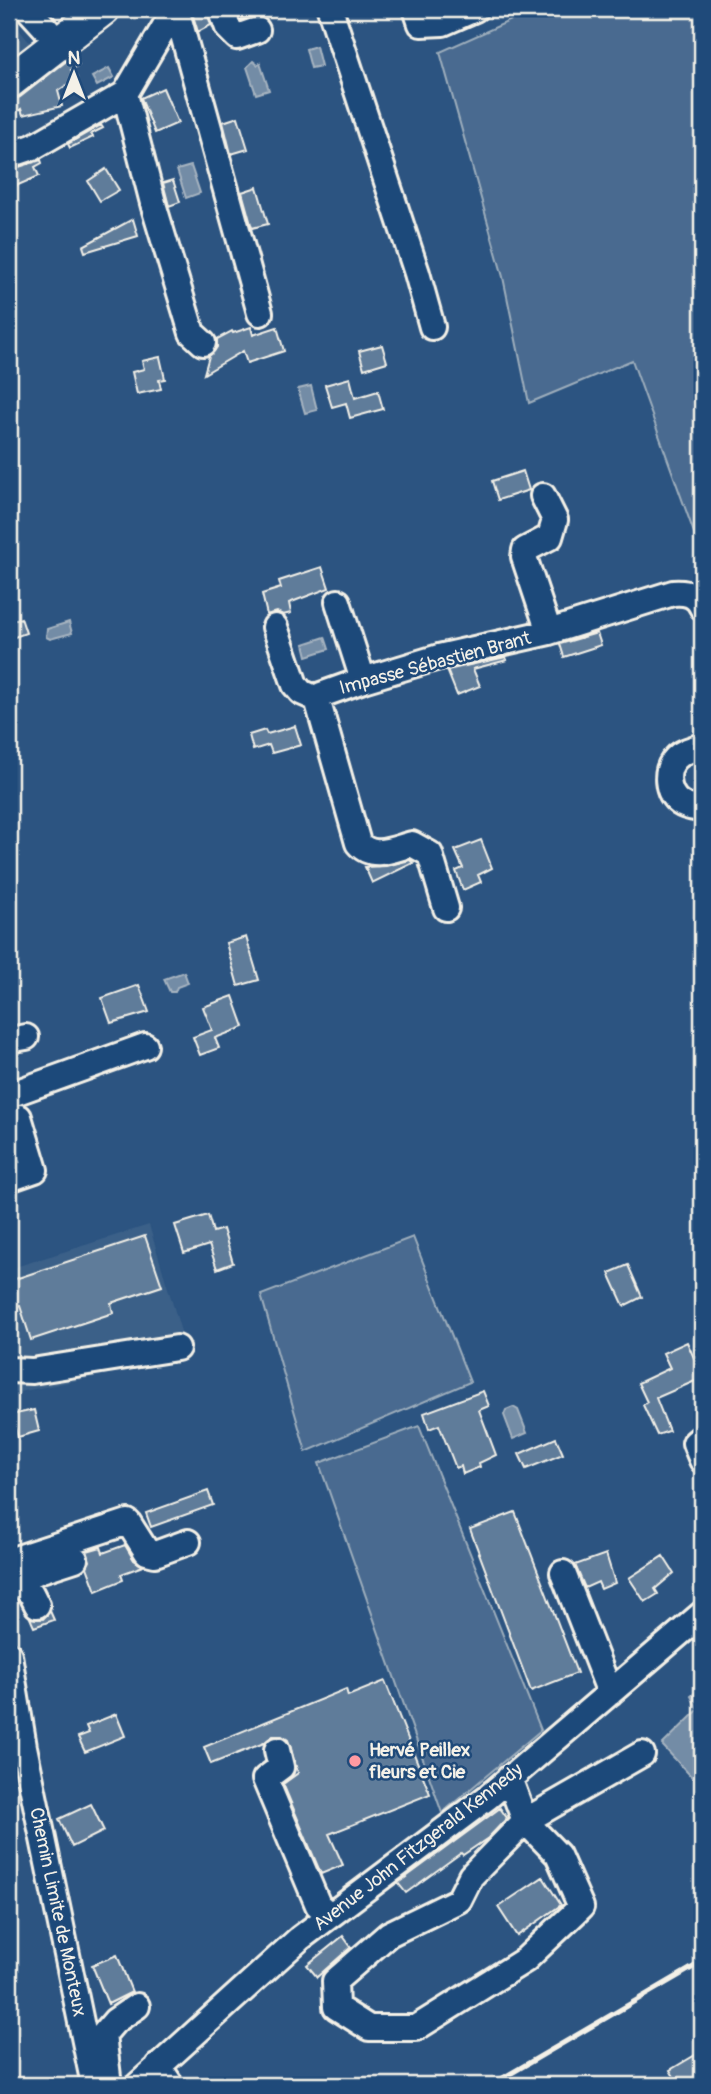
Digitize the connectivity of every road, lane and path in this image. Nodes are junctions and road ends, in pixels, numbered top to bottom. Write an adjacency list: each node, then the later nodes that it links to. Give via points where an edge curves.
1 (28, 9): 9 (street)
2 (176, 9): 11 (street); 13 (street)
3 (221, 9): 8 (street, via 237,37)
4 (330, 9): 14 (street)
5 (416, 9): 6 (street, via 421,24 443,23)
6 (475, 9)
7 (97, 10): 9 (main road)
8 (257, 30)
9 (59, 43): 10 (main road)
10 (9, 82)
11 (125, 94): 12 (street, via 33,147); 15 (street, via 192,334)
12 (9, 155)
13 (260, 313)
14 (432, 327)
15 (203, 343)
16 (542, 496): 20 (street, via 555,520 550,537 525,550 524,557)
17 (338, 602): 21 (street)
18 (702, 607): 20 (street, Impasse Sébastien Brant, via 693,596 673,593)
19 (275, 627): 22 (street, via 295,685)
20 (549, 632): 21 (street, Impasse Sébastien Brant)
21 (363, 680): 22 (street, Impasse Sébastien Brant)
22 (317, 699): 25 (street, Impasse Sébastien Brant, via 358,843 376,853 412,844 430,855)
23 (702, 746): 24 (street, via 676,758 668,780 671,793 681,803)
24 (702, 809)
25 (446, 908)
26 (145, 1046): 27 (street)
27 (9, 1095)
28 (19, 1117): 29 (street, via 35,1170)
29 (9, 1179)
30 (177, 1348): 31 (street, via 32,1371)
31 (9, 1370)
32 (702, 1437): 33 (street, via 695,1443)
33 (702, 1460)
34 (188, 1542): 37 (street, via 155,1554 147,1552 128,1522)
35 (75, 1559): 37 (street)
36 (563, 1573): 41 (street)
37 (11, 1575): 38 (street)
38 (37, 1605)
39 (702, 1614): 41 (street, Avenue John Fitzgerald Kennedy)
40 (9, 1656): 42 (street, Chemin Limite de Monteux)
41 (610, 1693): 45 (street, Avenue John Fitzgerald Kennedy)
42 (16, 1748): 50 (street, Chemin Limite de Monteux)
43 (277, 1750): 47 (street, via 281,1767 265,1779 318,1905)
44 (642, 1754): 46 (street)
45 (509, 1778): 46 (street); 47 (street, Avenue John Fitzgerald Kennedy)
46 (525, 1821): 46 (street, via 471,1876 459,1900 389,1934 335,1981 336,2007 369,2028 416,2028 525,1961 581,1907 558,1855)
47 (330, 1914): 49 (street, Avenue John Fitzgerald Kennedy)
48 (137, 2006): 51 (street, via 103,2035)
49 (164, 2076): 52 (street, Avenue John Fitzgerald Kennedy)
50 (94, 2085)
51 (109, 2085)
52 (138, 2085)

